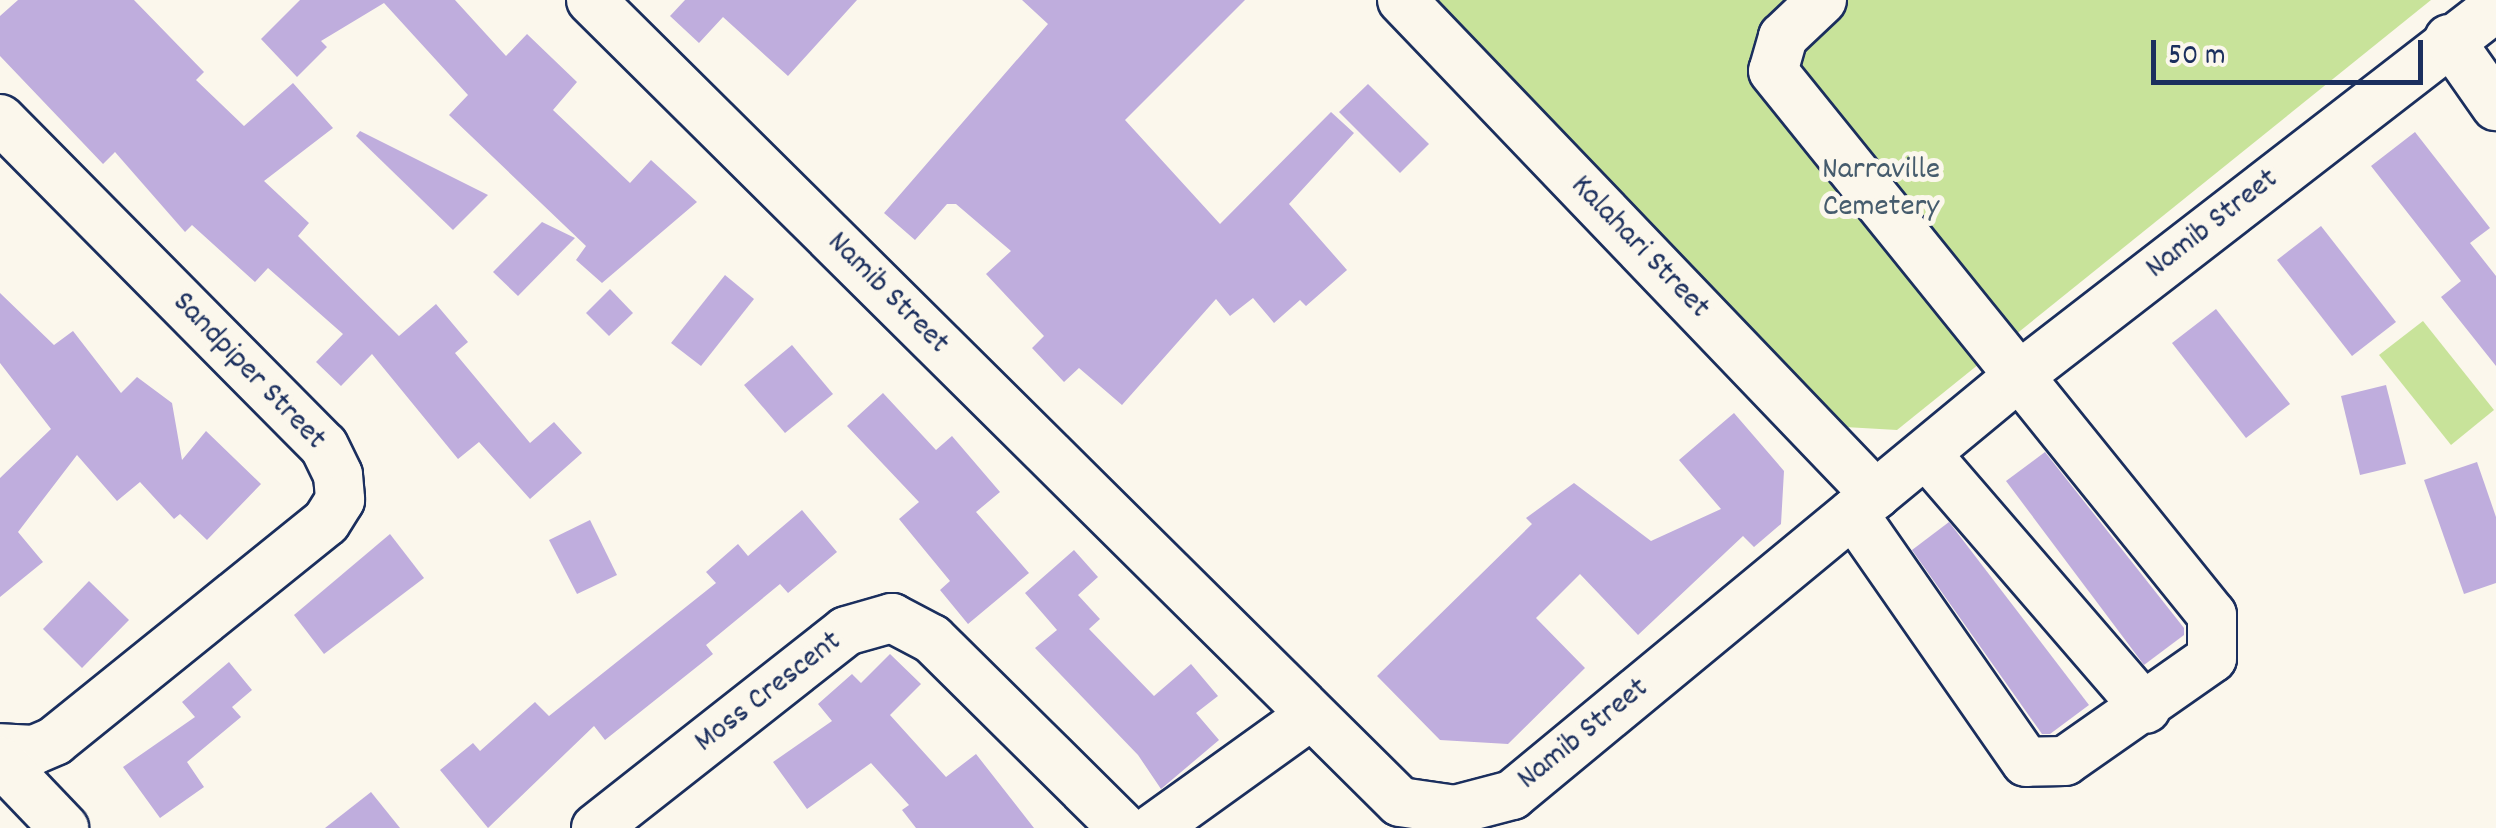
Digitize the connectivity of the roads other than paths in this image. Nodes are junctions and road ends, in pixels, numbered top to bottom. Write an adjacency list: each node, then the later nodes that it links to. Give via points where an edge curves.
1 (590, 0): 12 (street, Namib Street)
2 (1402, 0): 10 (street, Kalahari Street)
3 (1822, 0): 8 (street, via 1782,37 1773,72)
4 (2496, 7): 5 (street, Namib Street)
5 (2449, 40): 6 (street); 8 (street, Namib Street)
6 (2496, 106)
7 (0, 120): 13 (street, Sandpiper Street, via 324,446 338,475 340,500 326,522 55,741 34,750)
8 (2019, 376): 9 (street, Namib Street); 11 (street, via 2212,615 2212,658)
9 (1928, 456): 10 (street, Namib Street); 11 (street)
10 (1865, 504): 11 (street, Kalahari Street, via 2026,762 2065,761); 12 (street, Namib Street, via 1512,794 1455,810 1400,802)
11 (2146, 710)
12 (1310, 716): 18 (street)
13 (0, 748)
14 (0, 762): 15 (street)
15 (64, 828)
16 (596, 828): 17 (street, Moss Crescent, via 846,631 892,618 932,639)
17 (1123, 828)
18 (1154, 828)

